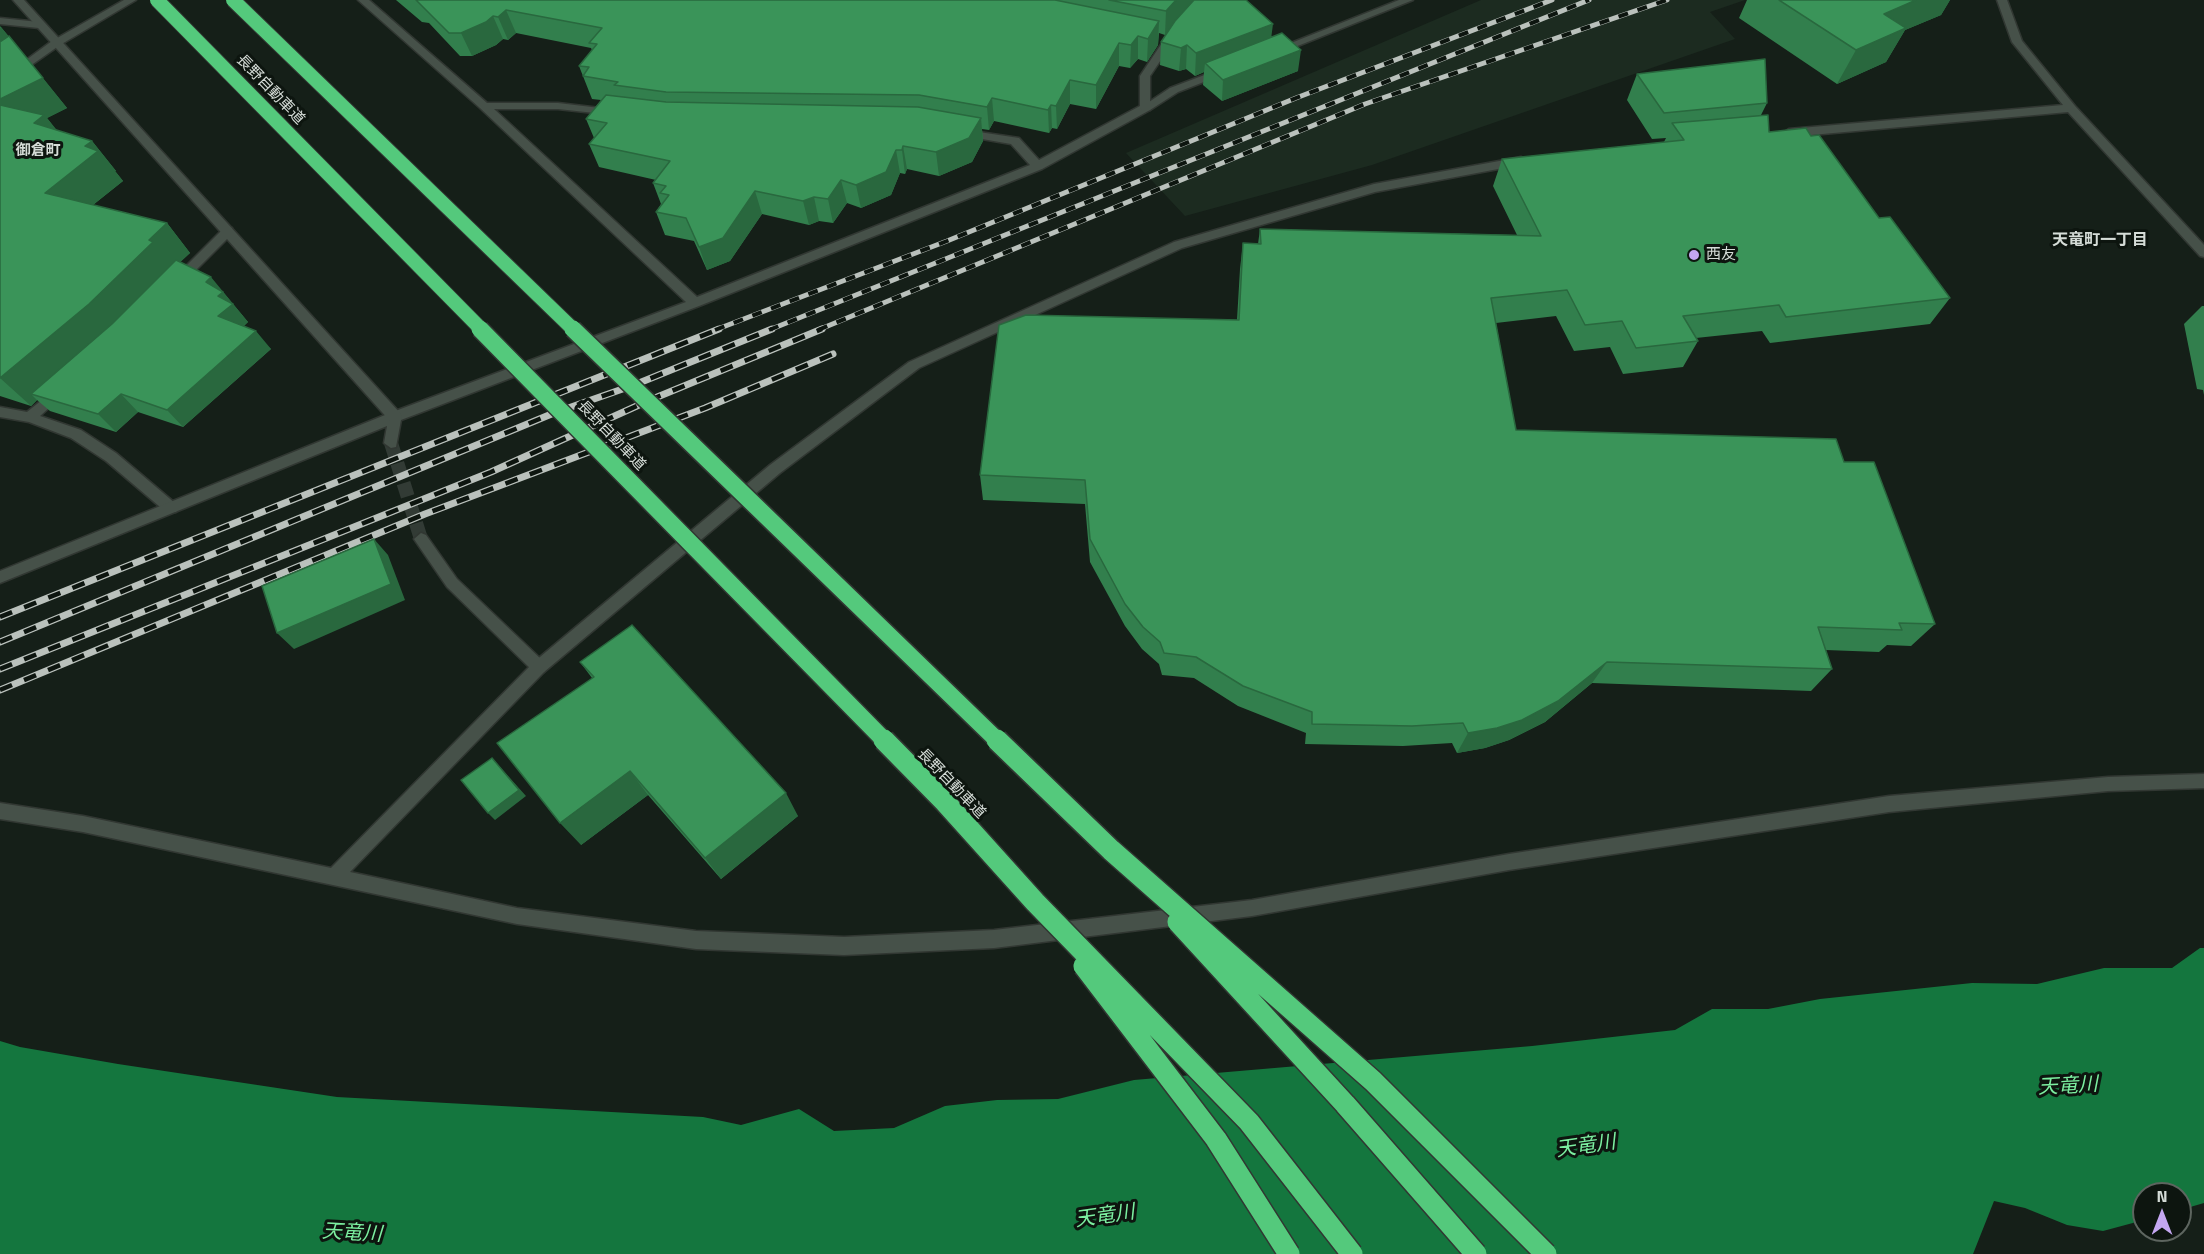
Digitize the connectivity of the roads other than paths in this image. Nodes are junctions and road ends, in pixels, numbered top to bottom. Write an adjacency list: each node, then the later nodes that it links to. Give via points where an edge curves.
1 (18, 0): 10 (street)
2 (131, 0): 11 (street)
3 (157, 0): 40 (highway, 長野自動車道, bridge, via 945,802)
4 (233, 0): 38 (highway, bridge)
5 (363, 0): 15 (street)
6 (1405, 0): 12 (street)
7 (2002, 0): 17 (street, via 2017,42)
8 (0, 21): 10 (street)
9 (1182, 24): 16 (street, via 1162,40 1145,76)
10 (39, 25): 11 (street)
11 (56, 43): 14 (street); 23 (street)
12 (1262, 56)
13 (1240, 64): 16 (street, via 1174,90)
14 (0, 84)
15 (484, 106): 18 (street, via 558,106); 26 (street)
16 (1146, 108): 22 (street)
17 (2072, 108): 20 (street); 24 (street)
18 (627, 114)
19 (945, 128): 22 (street, via 1015,141)
20 (1772, 135)
21 (1540, 158): 35 (street, via 1374,188 1178,245 914,365 774,469)
22 (1038, 166): 26 (street)
23 (228, 231): 25 (street); 30 (street)
24 (2204, 252)
25 (171, 288)
26 (695, 303): 30 (street)
27 (72, 381): 29 (street)
28 (0, 412): 29 (street)
29 (30, 417): 32 (street, via 76,434 111,457)
30 (395, 417): 31 (street); 32 (street)
31 (391, 444)
32 (171, 508): 34 (street)
33 (421, 538): 35 (street, via 452,583)
34 (0, 576)
35 (539, 667): 39 (street)
36 (2204, 781): 39 (street, via 2108,784 1889,804 1509,862 1252,908 982,940 844,946 696,940 518,916)
37 (0, 811): 39 (street, via 83,824)
38 (1111, 850): 43 (highway, bridge, via 1345,1104); 44 (highway, bridge, via 1373,1081)
39 (334, 878)
40 (1035, 902): 41 (highway, bridge, via 1215,1139); 42 (highway, bridge, via 1249,1122)
41 (1289, 1254)
42 (1352, 1254)
43 (1476, 1254)
44 (1546, 1254)

